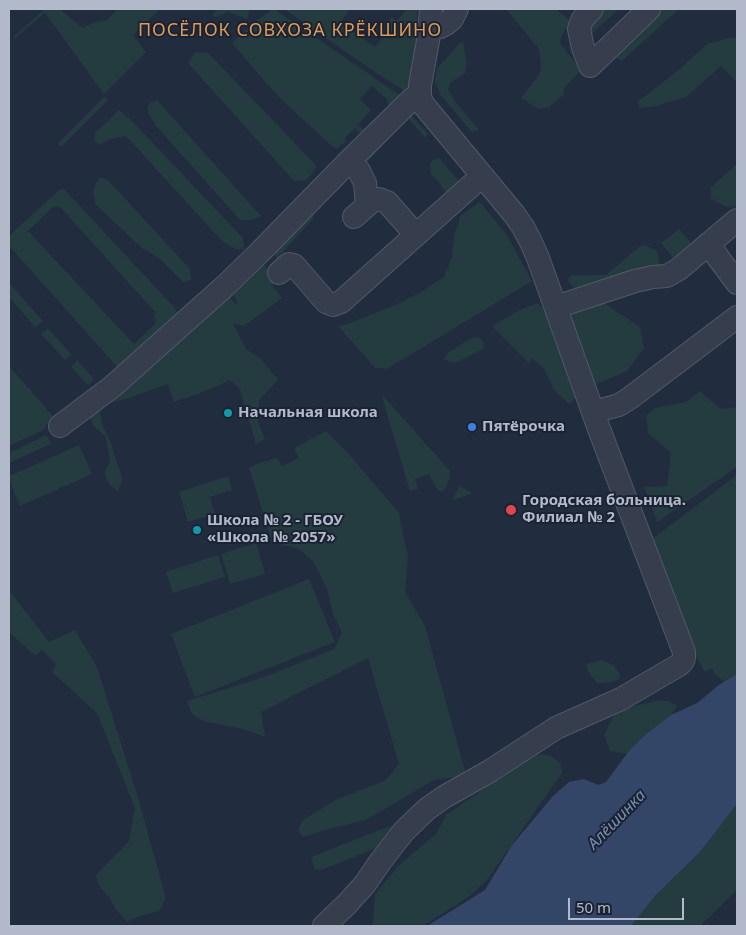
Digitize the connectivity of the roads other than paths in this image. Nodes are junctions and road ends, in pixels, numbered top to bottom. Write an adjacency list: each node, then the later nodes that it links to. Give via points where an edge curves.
1 (457, 9): 4 (street, via 452,19 440,27)
2 (592, 9): 3 (street, via 579,29 590,66)
3 (649, 9)
4 (430, 19): 5 (street)
5 (420, 93): 6 (street); 7 (street, via 423,105)
6 (349, 161): 9 (street, via 365,183 361,211 379,199 387,202); 16 (street, via 218,292 113,386)
7 (482, 176): 9 (street); 13 (street, via 524,227)
8 (737, 220): 10 (street)
9 (416, 235): 11 (street, via 341,302 333,305 326,302 294,265 289,264)
10 (708, 244): 12 (street); 13 (street, via 667,276 634,281)
11 (279, 273)
12 (737, 283)
13 (556, 306): 15 (street)
14 (737, 317): 15 (street, via 630,398 619,405)
15 (593, 412): 17 (street, via 684,652 683,661 621,699 556,728 433,805 404,831 365,884)
16 (60, 426)
17 (324, 926)

